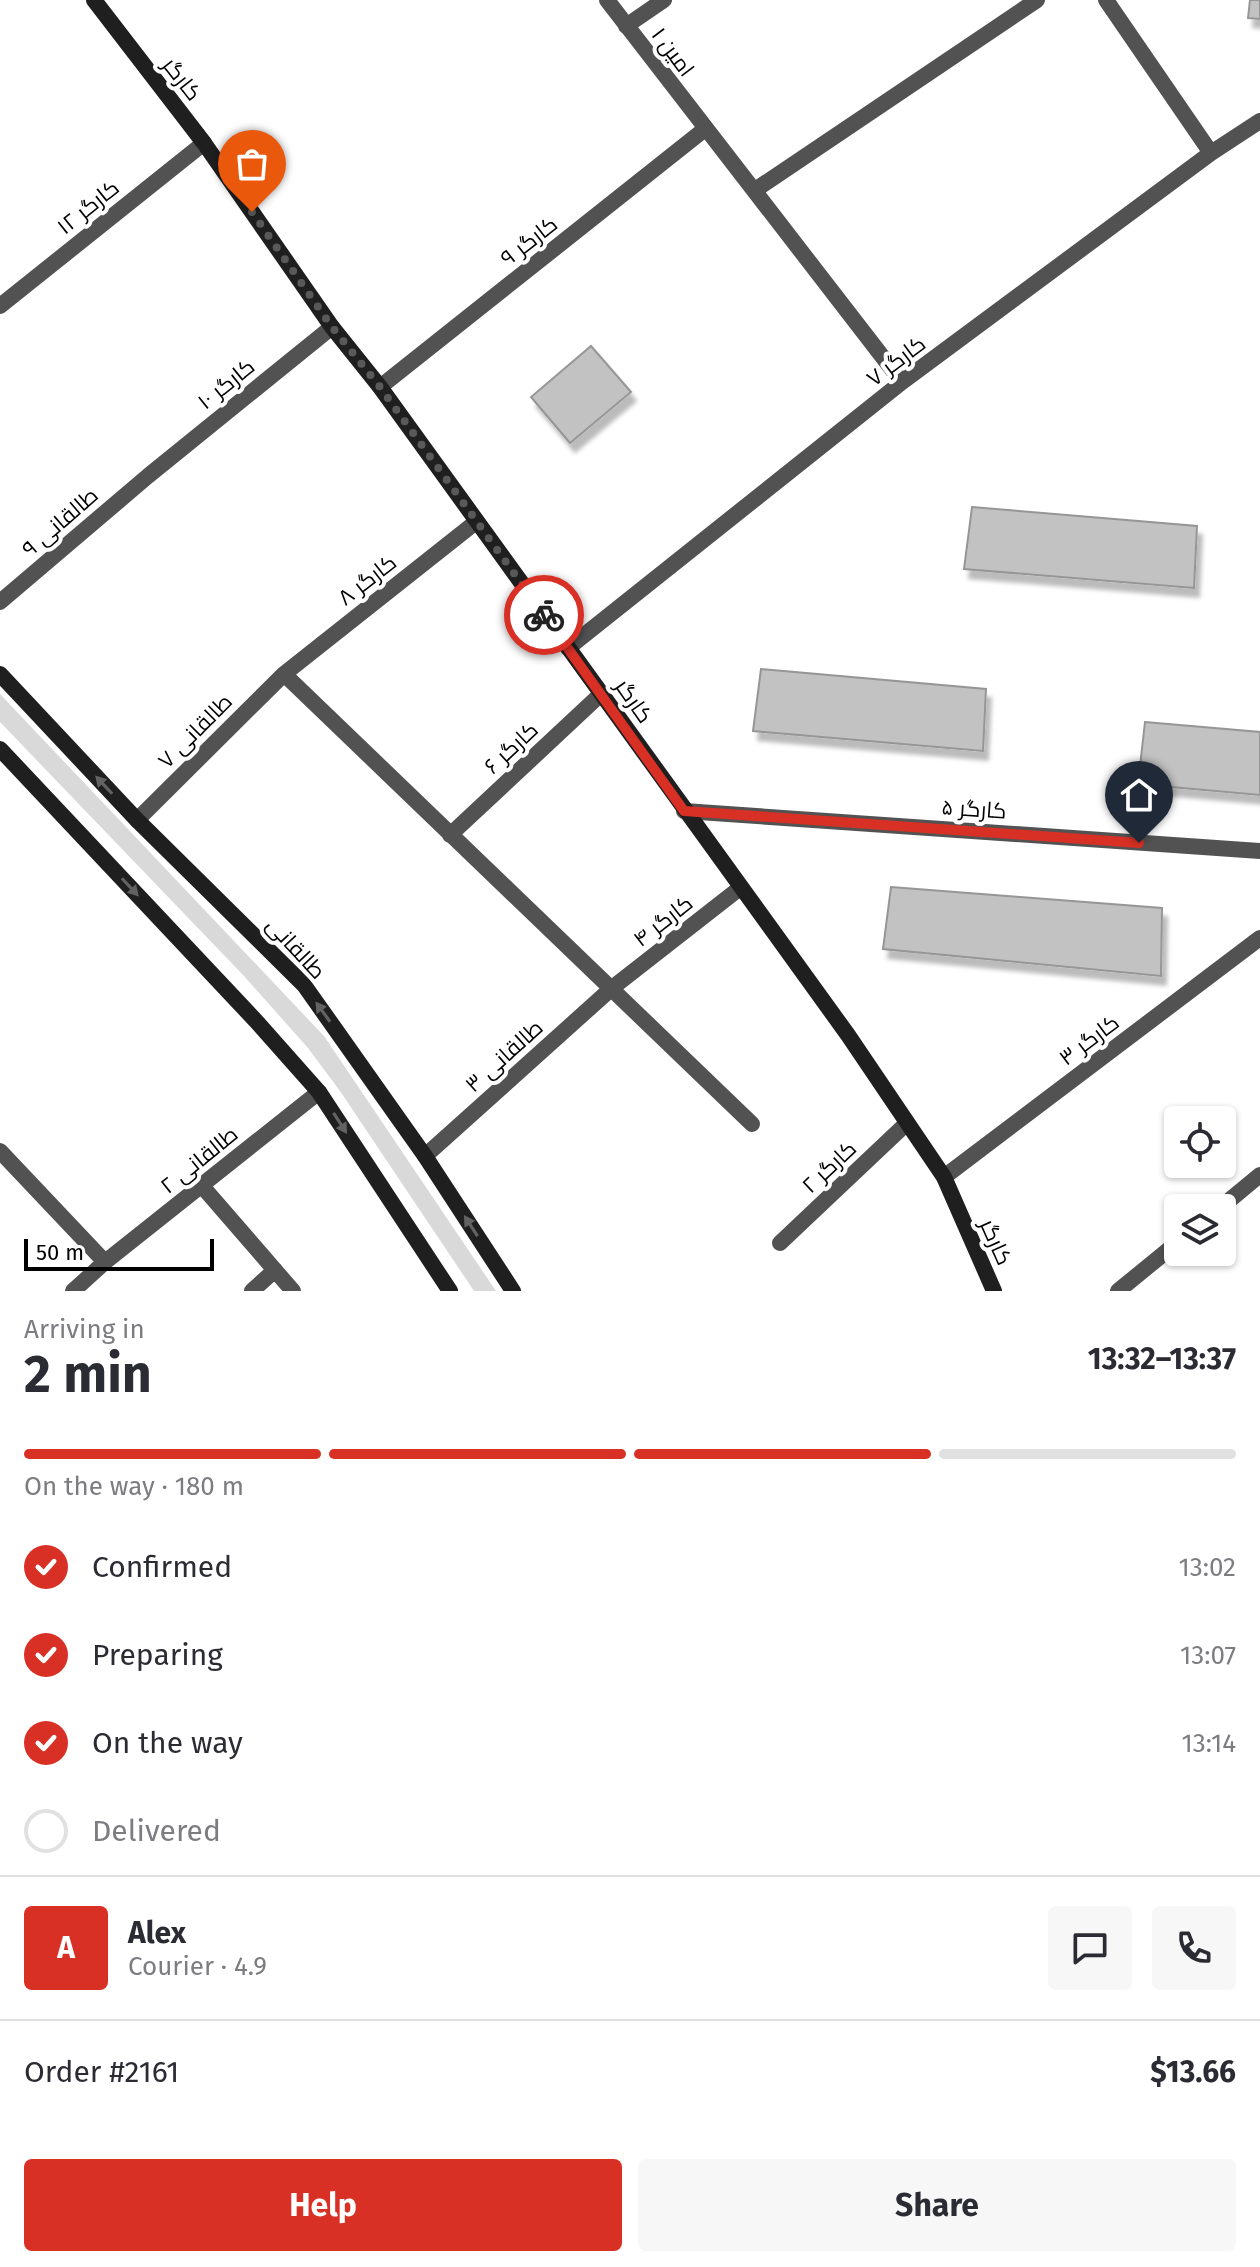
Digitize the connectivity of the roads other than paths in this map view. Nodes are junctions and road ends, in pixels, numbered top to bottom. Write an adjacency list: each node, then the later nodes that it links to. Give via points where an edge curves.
1 (94, 0): 9 (main road, کارگر)
2 (607, 0): 6 (street, امین ۱)
3 (664, 0): 6 (street)
4 (1037, 0): 11 (street)
5 (1106, 0): 10 (street)
6 (626, 26): 8 (street, امین ۱)
7 (1260, 121): 10 (street, کارگر ۷)
8 (705, 129): 11 (street, امین ۱); 15 (street, کارگر ۹)
9 (204, 143): 12 (street, کارگر ۱۲); 13 (main road, کارگر)
10 (1211, 153): 14 (street, کارگر ۷)
11 (755, 190): 14 (street, امین ۱)
12 (0, 306)
13 (332, 327): 15 (main road, کارگر); 16 (street, کارگر ۱۰)
14 (902, 382): 19 (street, کارگر ۷)
15 (380, 387): 17 (main road, کارگر)
16 (148, 476): 18 (street, طالقانی ۹)
17 (476, 522): 19 (main road, کارگر); 21 (street, کارگر ۸)
18 (0, 602)
19 (568, 648): 22 (main road, کارگر)
20 (0, 674): 25 (main road, طالقانی, one-way to 20)
21 (284, 674): 25 (street, طالقانی ۷); 26 (street)
22 (602, 693): 24 (main road, کارگر); 26 (street, کارگر ۶)
23 (0, 749): 31 (main road, one-way to 31)
24 (684, 811): 27 (street, کارگر ۵); 28 (main road, کارگر)
25 (137, 820): 35 (main road, طالقانی, one-way to 25, via 304,985)
26 (450, 835): 30 (street)
27 (1260, 851)
28 (740, 888): 30 (street, کارگر ۴); 32 (main road, کارگر)
29 (1260, 938): 37 (street, کارگر ۳)
30 (612, 988): 33 (street); 35 (street, طالقانی ۳)
31 (319, 1092): 38 (street, طالقانی ۲); 47 (main road, one-way to 47)
32 (907, 1123): 37 (main road, کارگر); 40 (street, کارگر ۲)
33 (752, 1124)
34 (0, 1151): 42 (street)
35 (425, 1156): 48 (main road, طالقانی, one-way to 35)
36 (1260, 1175): 39 (street)
37 (944, 1177): 49 (main road, کارگر)
38 (202, 1186): 42 (street, طالقانی ۲); 43 (street)
39 (1236, 1195)
40 (780, 1243)
41 (1164, 1253): 50 (street)
42 (105, 1262): 44 (street, طالقانی ۲)
43 (275, 1270): 45 (street); 46 (street)
44 (73, 1291)
45 (252, 1291)
46 (293, 1291)
47 (450, 1291)
48 (513, 1291)
49 (994, 1291)
50 (1118, 1291)

